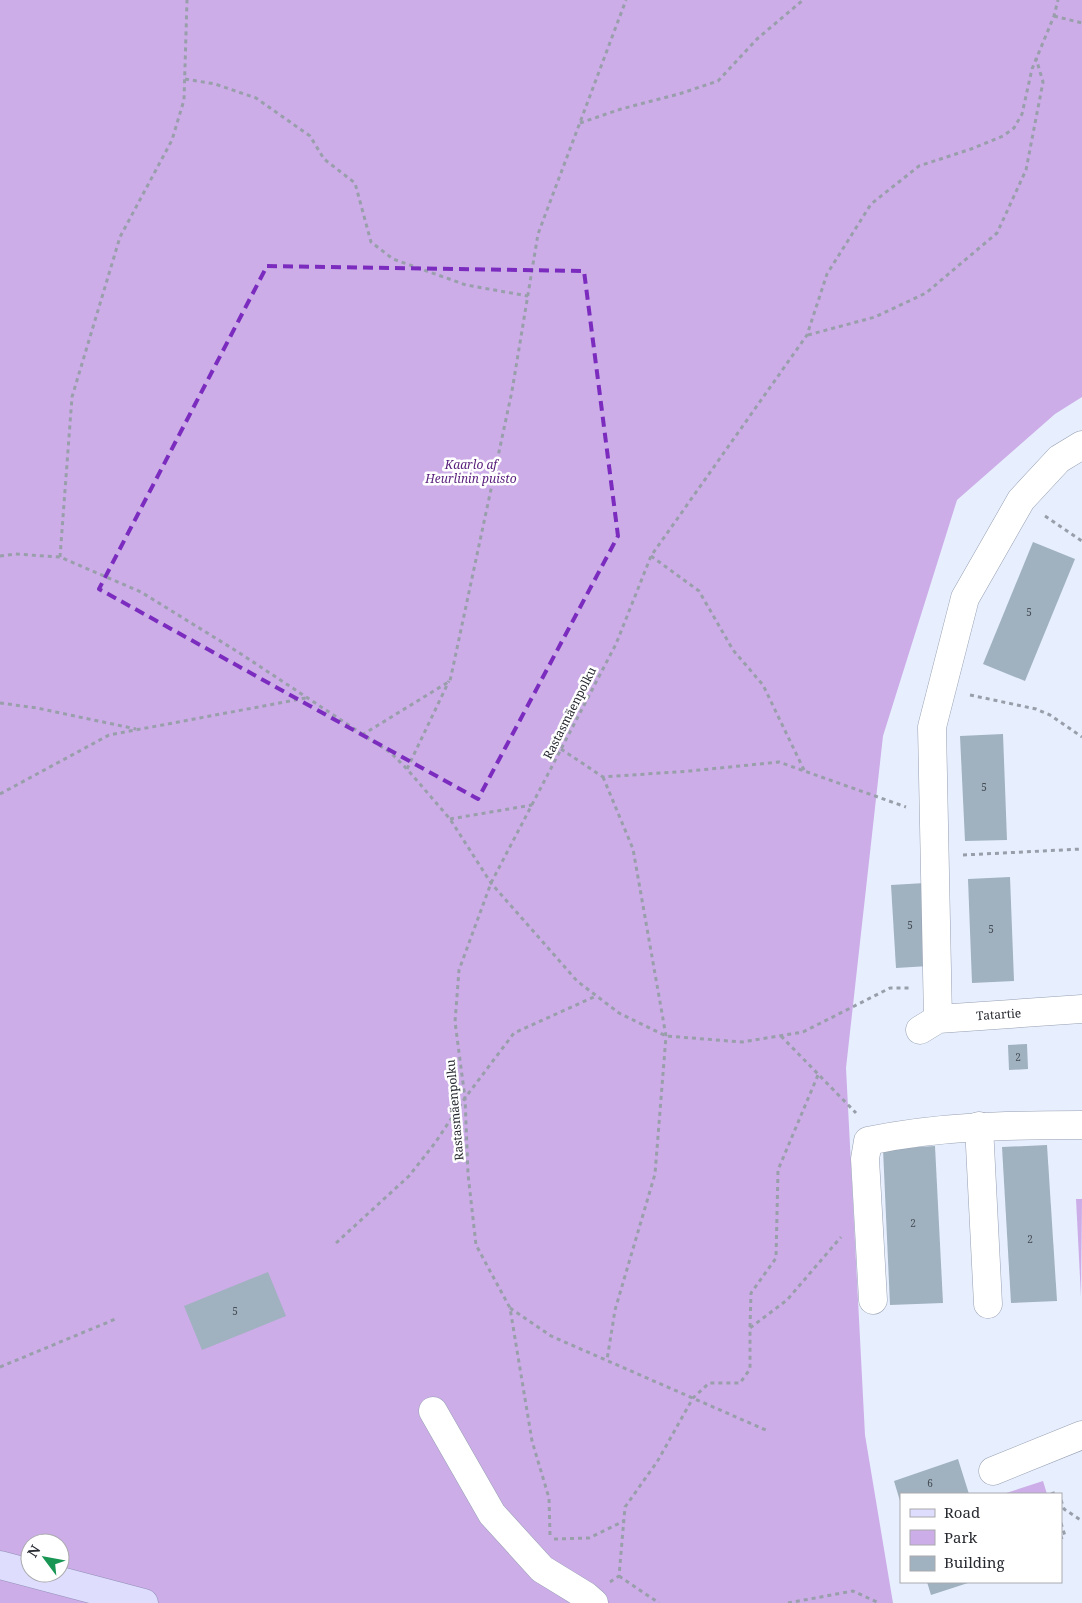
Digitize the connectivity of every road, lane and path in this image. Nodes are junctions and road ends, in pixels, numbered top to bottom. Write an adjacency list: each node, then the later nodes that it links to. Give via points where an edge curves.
1 (187, 0): 8 (path)
2 (626, 0): 9 (path)
3 (803, 0): 9 (path, via 757,39 718,81)
4 (1058, 0): 5 (path, Rastasmäenpolku)
5 (1054, 16): 6 (path); 7 (path, Rastasmäenpolku)
6 (1082, 24)
7 (1036, 58): 11 (path, Rastasmäenpolku, via 1022,114 1014,128 971,149 919,166 871,204 828,274); 11 (path, via 1043,82 1026,170 998,233 926,293 875,317)
8 (185, 79): 10 (path, via 215,84 256,98 310,136 324,159 355,183 371,242 393,258 466,285); 17 (path, via 184,100 172,140 120,237 72,397)
9 (579, 124): 10 (path, via 538,234)
10 (528, 296): 18 (path, via 512,391)
11 (807, 335): 16 (path, Rastasmäenpolku)
12 (1082, 445): 13 (street, via 1058,459)
13 (1021, 500): 14 (path); 19 (street, via 965,598)
14 (1082, 541)
15 (0, 556): 17 (path)
16 (651, 556): 25 (path, Rastasmäenpolku, via 616,644); 27 (path, via 699,591 733,650 763,685)
17 (60, 557): 20 (path, via 141,592)
18 (450, 681): 23 (path); 26 (path)
19 (941, 690): 24 (path, via 1036,709); 34 (street, via 932,727)
20 (307, 698): 22 (path); 23 (path)
21 (0, 703): 22 (path)
22 (139, 729): 29 (path, via 108,735)
23 (362, 734): 26 (path)
24 (1082, 737)
25 (561, 749): 28 (path); 30 (path, Rastasmäenpolku)
26 (407, 768): 32 (path)
27 (804, 771): 28 (path, via 779,762); 31 (path)
28 (604, 777): 39 (path, via 633,850)
29 (0, 794)
30 (532, 805): 32 (path); 35 (path, Rastasmäenpolku)
31 (910, 809)
32 (450, 819): 35 (path)
33 (1082, 849): 34 (path)
34 (934, 856): 36 (street)
35 (491, 883): 37 (path, via 577,982); 42 (path, Rastasmäenpolku, via 459,970 455,1022)
36 (937, 988): 38 (street, Tatartie, via 929,1024); 40 (path, via 890,988 803,1032)
37 (596, 996): 39 (path, via 619,1014); 42 (path, via 514,1033)
38 (1082, 1009)
39 (666, 1036): 40 (path, via 742,1042); 53 (path, via 656,1174 615,1310)
40 (781, 1036): 41 (path)
41 (818, 1075): 43 (path); 52 (path, via 778,1170 776,1258 751,1293)
42 (465, 1098): 47 (path, via 410,1176); 50 (path, Rastasmäenpolku, via 468,1174 476,1246)
43 (856, 1113)
44 (1082, 1125): 45 (street)
45 (979, 1126): 48 (street, via 903,1133 868,1141 865,1159); 49 (street)
46 (844, 1232): 52 (path, via 787,1300)
47 (336, 1243)
48 (873, 1300)
49 (988, 1304)
50 (510, 1308): 53 (path, via 551,1336); 61 (path, Rastasmäenpolku, via 532,1442 549,1498 551,1539 589,1538)
51 (118, 1318): 54 (path)
52 (750, 1328): 55 (path, via 750,1369 740,1383 708,1383)
53 (607, 1360): 55 (path)
54 (0, 1367)
55 (693, 1398): 57 (path); 61 (path, via 657,1462 625,1507)
56 (433, 1411): 67 (street, via 492,1514 542,1569)
57 (768, 1432)
58 (1082, 1435): 59 (street)
59 (993, 1471)
60 (1062, 1503): 62 (path, via 1064,1509)
61 (624, 1520): 66 (path)
62 (1082, 1521)
63 (1062, 1526): 64 (path, via 1065,1536)
64 (1062, 1538)
65 (0, 1565): 68 (main road)
66 (620, 1576): 67 (path); 69 (path)
67 (590, 1599)
68 (144, 1603)
69 (659, 1603)
70 (788, 1603): 71 (path, via 853,1591)
71 (879, 1603)

